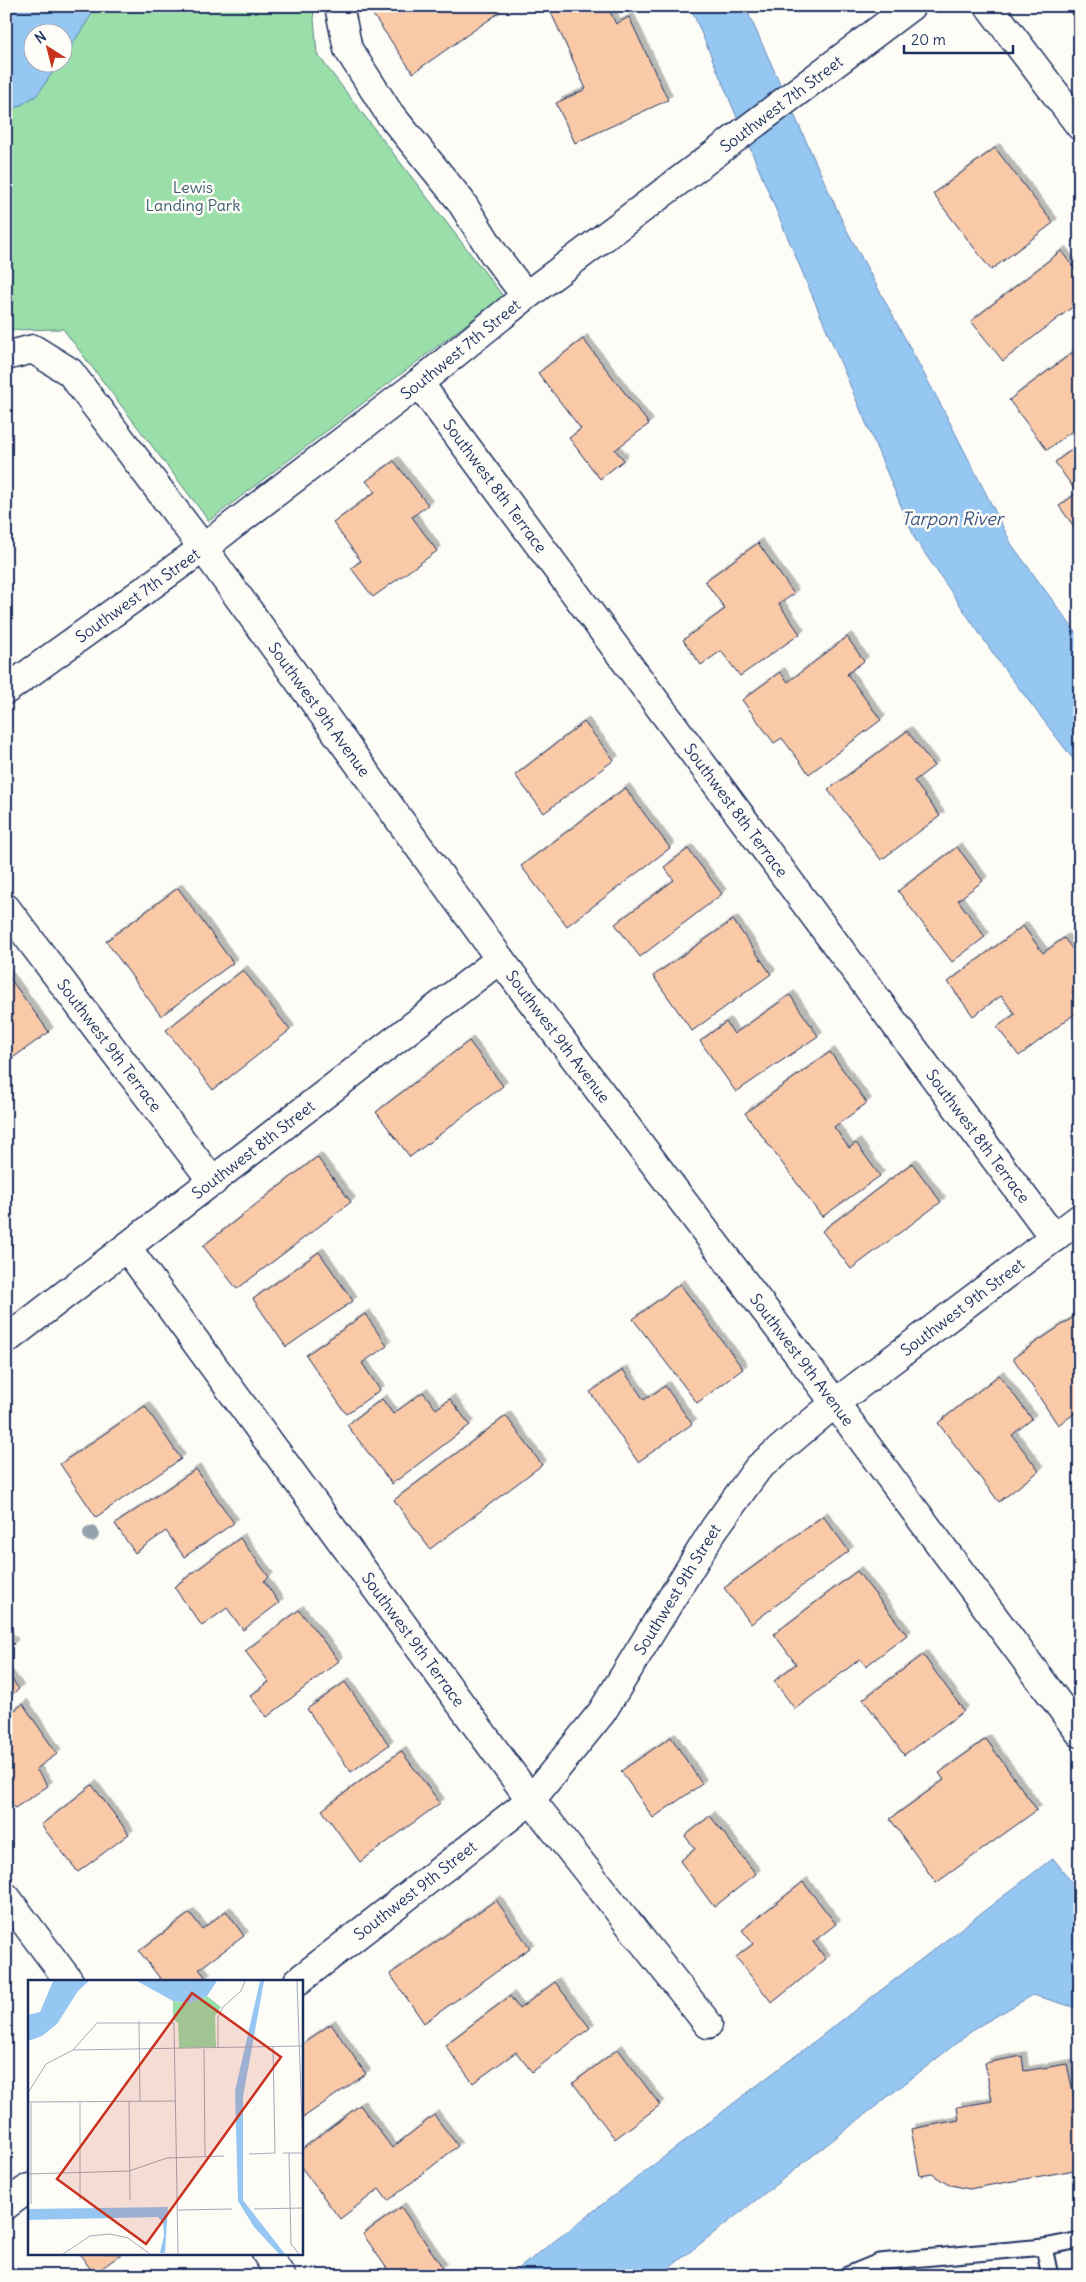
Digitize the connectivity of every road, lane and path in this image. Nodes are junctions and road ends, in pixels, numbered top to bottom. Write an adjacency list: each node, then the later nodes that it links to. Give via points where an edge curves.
1 (339, 6): 5 (street, via 348,49 384,105 460,200 494,254)
2 (911, 6): 5 (street, Southwest 7th Street)
3 (989, 6): 4 (street)
4 (1080, 126)
5 (526, 296): 7 (street, Southwest 7th Street)
6 (6, 356): 8 (street, Southwest 9th Avenue, via 32,349 70,372)
7 (419, 383): 8 (street, Southwest 7th Street); 14 (street, Southwest 8th Terrace)
8 (203, 548): 9 (street, Southwest 7th Street); 11 (street, Southwest 9th Avenue)
9 (6, 690)
10 (6, 908): 12 (street, Southwest 9th Terrace)
11 (500, 959): 12 (street, Southwest 8th Street); 17 (street, Southwest 9th Avenue)
12 (213, 1182): 15 (street, Southwest 8th Street)
13 (1080, 1218): 14 (street, Southwest 9th Street)
14 (1054, 1238): 17 (street, Southwest 9th Street)
15 (127, 1248): 16 (street, Southwest 8th Street); 19 (street, Southwest 9th Terrace)
16 (6, 1340)
17 (835, 1403): 18 (street, Southwest 9th Avenue); 19 (street, Southwest 9th Street, via 758,1468 714,1528 602,1712)
18 (1080, 1733)
19 (530, 1800): 22 (street, Southwest 9th Street); 23 (street, Southwest 9th Terrace)
20 (6, 1897): 21 (street)
21 (67, 1980)
22 (299, 1980)
23 (708, 2024)
24 (28, 2189): 25 (street)
25 (6, 2205)
26 (1080, 2240): 27 (lane)
27 (1044, 2247): 30 (lane, via 879,2262); 31 (lane)
28 (267, 2254): 29 (street)
29 (282, 2276)
30 (845, 2276)
31 (1050, 2276)

